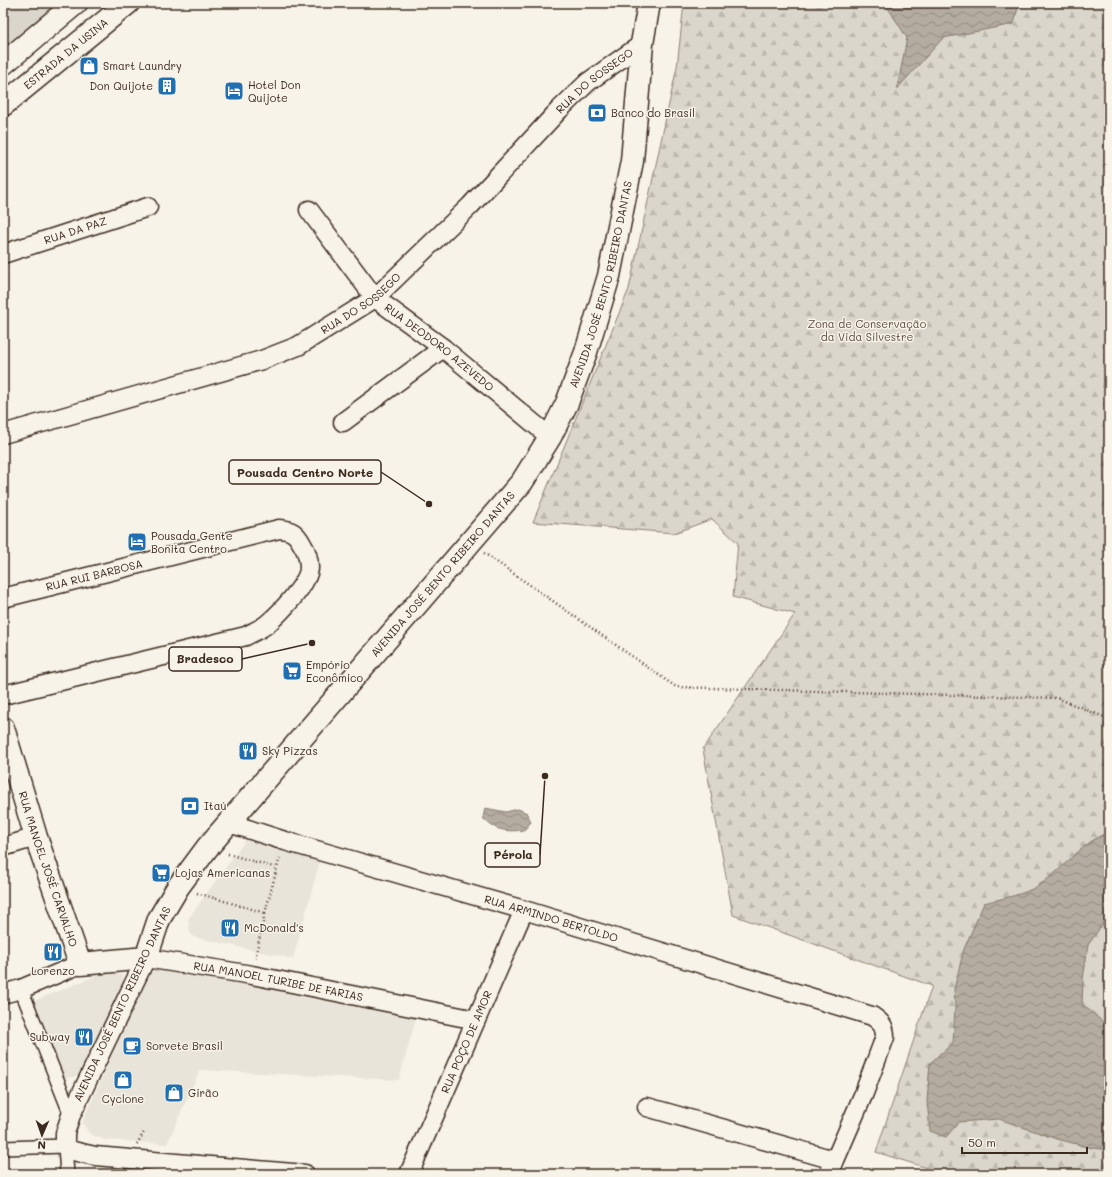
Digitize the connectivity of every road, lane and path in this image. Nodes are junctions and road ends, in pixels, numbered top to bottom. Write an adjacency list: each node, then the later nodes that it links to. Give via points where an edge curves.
1 (76, 3): 5 (street)
2 (128, 3): 6 (street, ESTRADA DA USINA)
3 (649, 3): 4 (street, AVENIDA JOSÉ BENTO RIBEIRO DANTAS)
4 (642, 44): 10 (street, RUA DO SOSSEGO, via 583,87 470,206); 14 (street, AVENIDA JOSÉ BENTO RIBEIRO DANTAS, via 632,161 609,276 586,352 567,403)
5 (3, 64)
6 (3, 105)
7 (148, 207): 9 (street, RUA DA PAZ)
8 (309, 210): 10 (street, RUA DEODORO AZEVEDO)
9 (3, 254)
10 (375, 298): 11 (street, RUA DEODORO AZEVEDO); 13 (street, RUA DO SOSSEGO, via 298,346 262,360)
11 (443, 348): 12 (street); 14 (street, RUA DEODORO AZEVEDO)
12 (344, 422)
13 (3, 434)
14 (550, 437): 15 (street, AVENIDA JOSÉ BENTO RIBEIRO DANTAS, via 522,482)
15 (470, 542): 18 (path, via 676,687 1057,698); 20 (street, AVENIDA JOSÉ BENTO RIBEIRO DANTAS)
16 (3, 598): 17 (street, RUA RUI BARBOSA, via 278,529 290,530 296,534 305,549 309,568 304,581 282,610 246,636)
17 (3, 695)
18 (1109, 719)
19 (3, 728): 21 (street, RUA MANOEL JOSÉ CARVALHO)
20 (229, 823): 22 (street, RUA ARMINDO BERTOLDO); 24 (street, AVENIDA JOSÉ BENTO RIBEIRO DANTAS)
21 (36, 837): 23 (street); 30 (street, RUA MANOEL JOSÉ CARVALHO)
22 (285, 841): 25 (path); 27 (street, RUA ARMINDO BERTOLDO)
23 (3, 847)
24 (208, 848): 25 (path); 26 (street, AVENIDA JOSÉ BENTO RIBEIRO DANTAS)
25 (277, 868): 28 (path)
26 (178, 887): 28 (path); 29 (street, AVENIDA JOSÉ BENTO RIBEIRO DANTAS, via 159,918)
27 (524, 910): 34 (street, RUA POÇO DE AMOR); 39 (street, RUA ARMINDO BERTOLDO, via 872,1016 882,1022 885,1037)
28 (265, 913): 31 (path)
29 (146, 958): 30 (street, RUA MANOEL TURIBE DE FARIAS); 31 (street, RUA MANOEL TURIBE DE FARIAS); 36 (street, AVENIDA JOSÉ BENTO RIBEIRO DANTAS)
30 (80, 964): 32 (street)
31 (252, 975): 34 (street, RUA MANOEL TURIBE DE FARIAS)
32 (21, 989): 33 (street); 36 (street)
33 (3, 994)
34 (476, 1020): 42 (street, RUA POÇO DE AMOR)
35 (647, 1107): 39 (street)
36 (71, 1115): 37 (street, AVENIDA JOSÉ BENTO RIBEIRO DANTAS, via 65,1133)
37 (65, 1146): 38 (street); 40 (street); 41 (street, via 95,1156)
38 (3, 1148)
39 (832, 1167)
40 (67, 1174)
41 (305, 1174)
42 (409, 1174)

